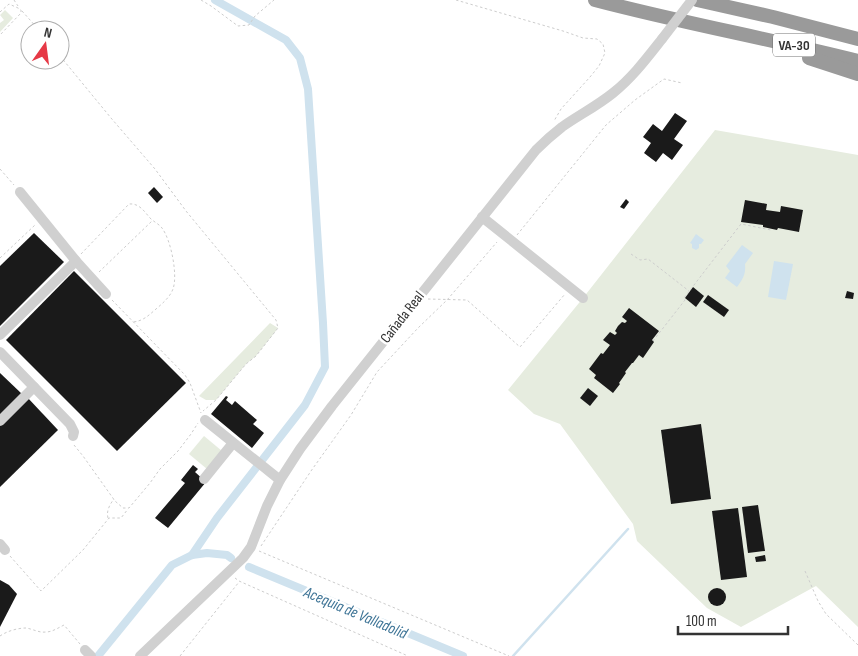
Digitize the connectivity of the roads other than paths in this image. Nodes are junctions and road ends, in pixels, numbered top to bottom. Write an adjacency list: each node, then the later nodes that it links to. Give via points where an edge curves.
1 (595, 0): 6 (highway, VA-30)
2 (692, 0): 11 (street, Cañada Real, bridge, via 623,85 553,134 536,150)
3 (697, 0): 4 (highway, VA-30)
4 (773, 16): 5 (highway); 7 (highway, VA-30)
5 (858, 29)
6 (730, 32): 8 (highway, VA-30); 9 (highway)
7 (858, 39)
8 (858, 61)
9 (858, 74)
10 (20, 192): 12 (street, via 39,221)
11 (482, 217): 14 (street); 23 (street, Cañada Real, via 332,406)
12 (76, 261): 13 (street); 15 (street)
13 (106, 294)
14 (583, 298)
15 (0, 336)
16 (0, 352): 17 (street)
17 (34, 387): 18 (street); 20 (street, via 70,424)
18 (0, 421)
19 (202, 421): 21 (street)
20 (73, 436)
21 (233, 443): 22 (street); 23 (street)
22 (204, 480)
23 (280, 480): 24 (street, Cañada Real, via 267,506 254,549)
24 (140, 656)

